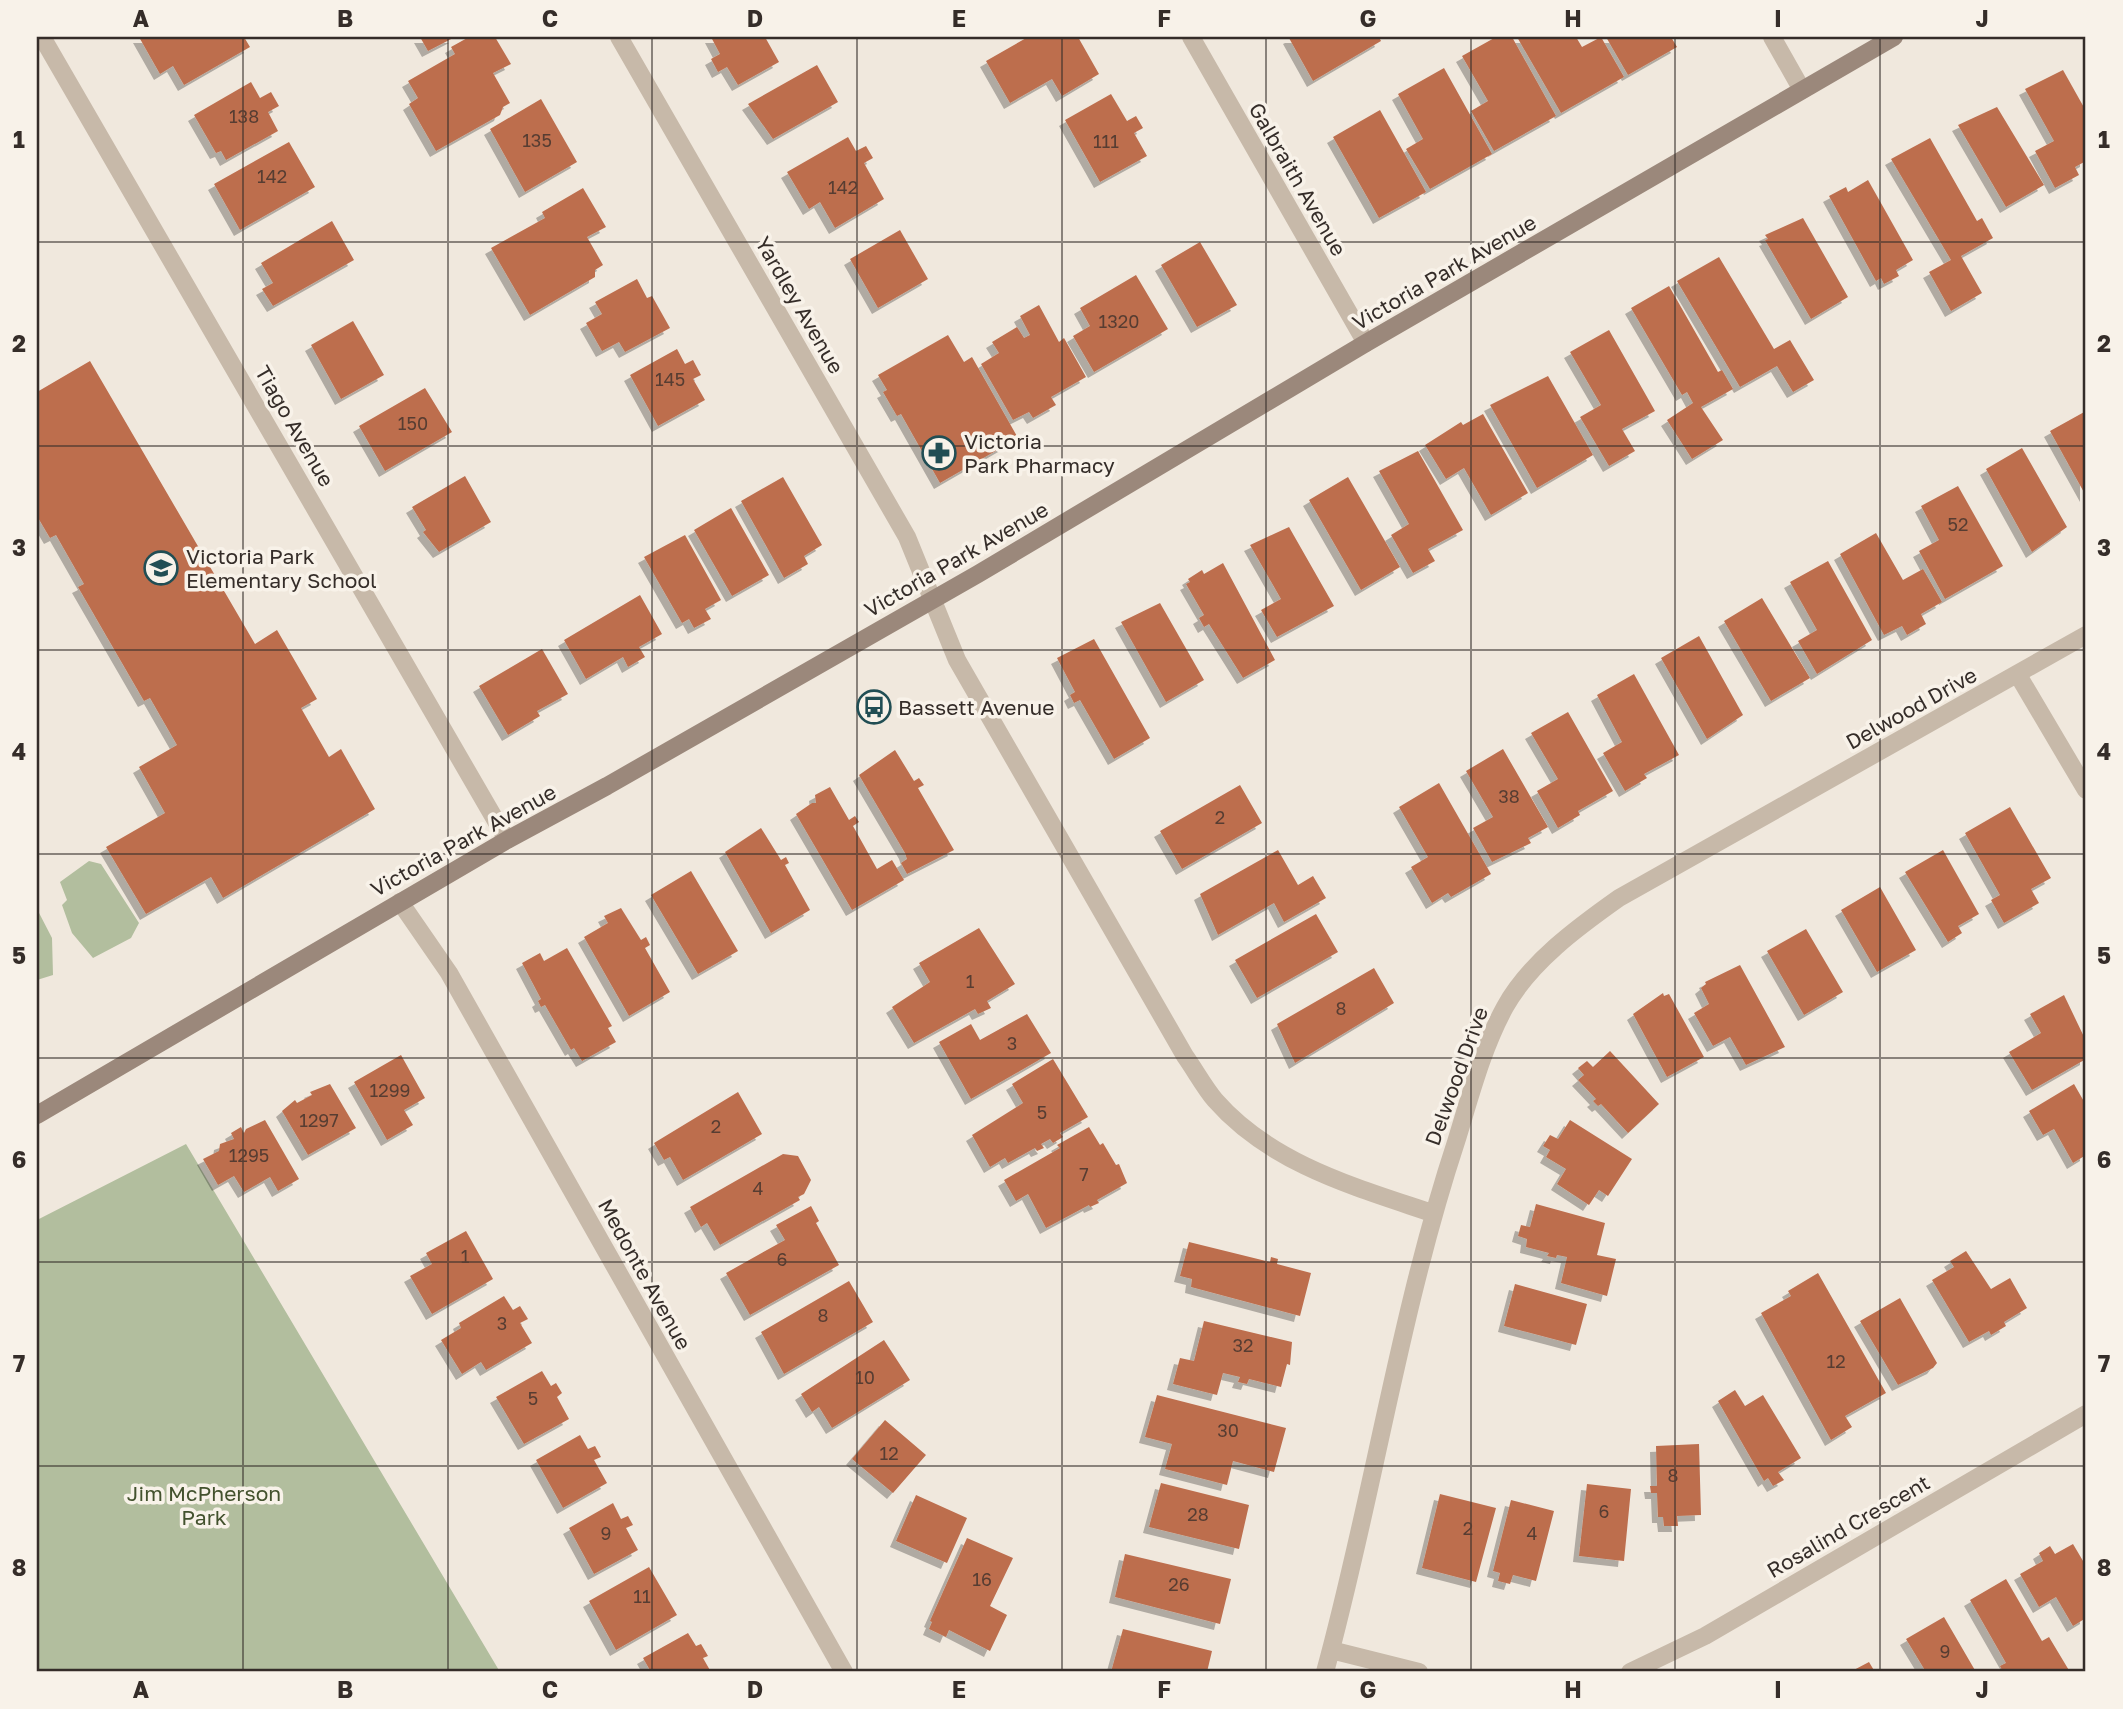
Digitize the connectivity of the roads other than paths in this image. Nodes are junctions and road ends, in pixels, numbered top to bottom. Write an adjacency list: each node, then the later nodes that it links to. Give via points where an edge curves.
1 (42, 37): 12 (street, Tiago Avenue)
2 (619, 37): 8 (street, Yardley Avenue, via 907,537)
3 (1191, 37): 7 (street, Galbraith Avenue)
4 (1772, 37): 6 (street)
5 (1894, 37): 6 (main road, Victoria Park Avenue)
6 (1801, 90): 7 (main road, Victoria Park Avenue)
7 (1366, 343): 8 (main road, Victoria Park Avenue)
8 (932, 600): 12 (main road, Victoria Park Avenue); 15 (street, via 957,660 1214,1099 1244,1129 1277,1152 1323,1174)
9 (2086, 635): 10 (street, Delwood Drive)
10 (2018, 675): 11 (street); 15 (street, Delwood Drive, via 1630,891 1577,928 1506,1006 1483,1058)
11 (2086, 790)
12 (507, 840): 13 (main road, Victoria Park Avenue)
13 (400, 902): 14 (main road, Victoria Park Avenue); 18 (street, Medonte Avenue, via 449,973)
14 (37, 1115)
15 (1432, 1213): 17 (street, Delwood Drive)
16 (2086, 1414): 21 (street, Rosalind Crescent, via 1704,1636)
17 (1331, 1650): 19 (street, Delwood Drive); 20 (street)
18 (844, 1672)
19 (1325, 1672)
20 (1419, 1672)
21 (1630, 1672)

